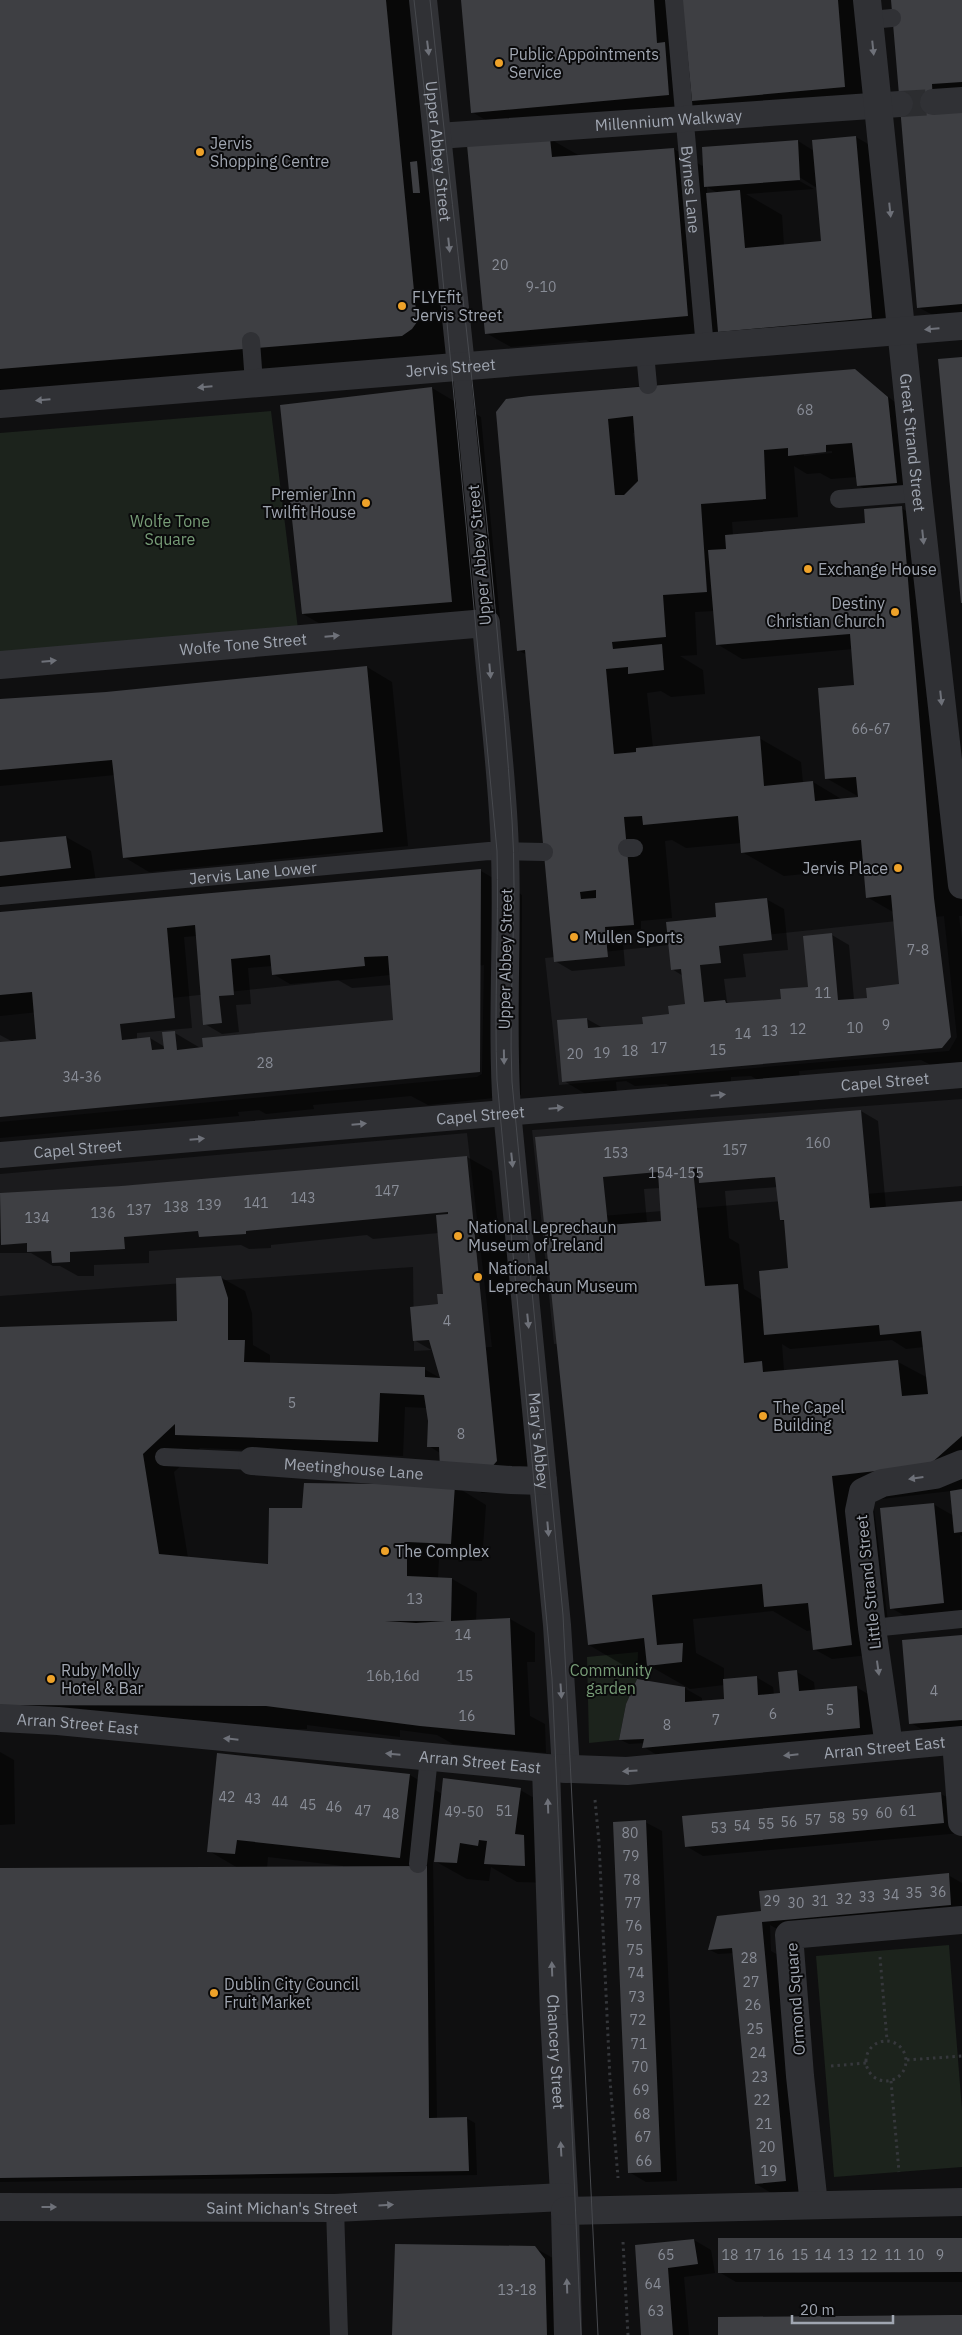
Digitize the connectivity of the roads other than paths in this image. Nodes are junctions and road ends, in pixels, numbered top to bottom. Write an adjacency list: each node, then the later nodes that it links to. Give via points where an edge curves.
1 (422, 0): 8 (street, Upper Abbey Street, one-way to 8)
2 (674, 0): 7 (lane, Byrnes Lane)
3 (876, 13): 6 (street, Great Strand Street, one-way to 6)
4 (962, 100): 5 (street)
5 (933, 102)
6 (890, 105): 7 (street, Millennium Walkway); 10 (street, Great Strand Street, one-way to 10)
7 (685, 119): 8 (street, Millennium Walkway); 12 (lane, Byrnes Lane)
8 (438, 136): 14 (street, Upper Abbey Street, one-way to 14)
9 (962, 326): 10 (street, Jervis Street, one-way to 10)
10 (902, 332): 12 (street, Jervis Street); 18 (street, Great Strand Street)
11 (251, 340): 15 (lane)
12 (705, 348): 13 (street, Jervis Street)
13 (646, 353): 14 (street, Jervis Street); 16 (lane)
14 (461, 366): 15 (street, Jervis Street); 20 (lane, Upper Abbey Street)
15 (254, 383): 17 (street, Jervis Street, one-way to 17)
16 (648, 385)
17 (0, 404)
18 (918, 493): 19 (lane); 24 (street, Great Strand Street, one-way to 24)
19 (839, 499)
20 (486, 623): 21 (street, Wolfe Tone Street, one-way to 20); 22 (street, Upper Abbey Street, one-way to 22)
21 (0, 665)
22 (505, 851): 23 (lane, Jervis Lane Lower); 25 (lane, Jervis Lane Lower); 27 (street, Upper Abbey Street, one-way to 27, via 507,921 503,1027)
23 (544, 852)
24 (962, 885)
25 (0, 896)
26 (962, 1075): 27 (street, Capel Street, one-way to 26)
27 (507, 1111): 28 (street, Capel Street, one-way to 27); 32 (street, Mary's Abbey, one-way to 32)
28 (0, 1155)
29 (164, 1456): 30 (lane, Meetinghouse Lane)
30 (252, 1461): 32 (street, Meetinghouse Lane)
31 (962, 1464): 34 (street, Little Strand Street, one-way to 34, via 935,1476 882,1483 863,1492 859,1511)
32 (543, 1481): 39 (street, Mary's Abbey, one-way to 39, via 557,1625)
33 (962, 1619): 34 (lane)
34 (872, 1628): 37 (street, Little Strand Street, one-way to 37)
35 (0, 1718): 38 (street, Arran Street East, one-way to 35)
36 (959, 1741): 37 (street, Arran Street East); 40 (street)
37 (889, 1746): 39 (street, Arran Street East, one-way to 39, via 627,1771)
38 (429, 1757): 39 (street, Arran Street East); 41 (lane)
39 (556, 1768): 44 (street, Chancery Street, one-way to 39, via 554,2015)
40 (962, 1822)
41 (418, 1864)
42 (962, 1920): 45 (street, Ormond Square, via 789,1935)
43 (962, 2202): 45 (street)
44 (564, 2204): 45 (street, via 621,2209); 47 (street, Saint Michan's Street, one-way to 44); 49 (street, Chancery Street, one-way to 44)
45 (814, 2205)
46 (0, 2206): 47 (street, Saint Michan's Street, one-way to 47)
47 (335, 2208): 48 (lane)
48 (338, 2335)
49 (568, 2335)

